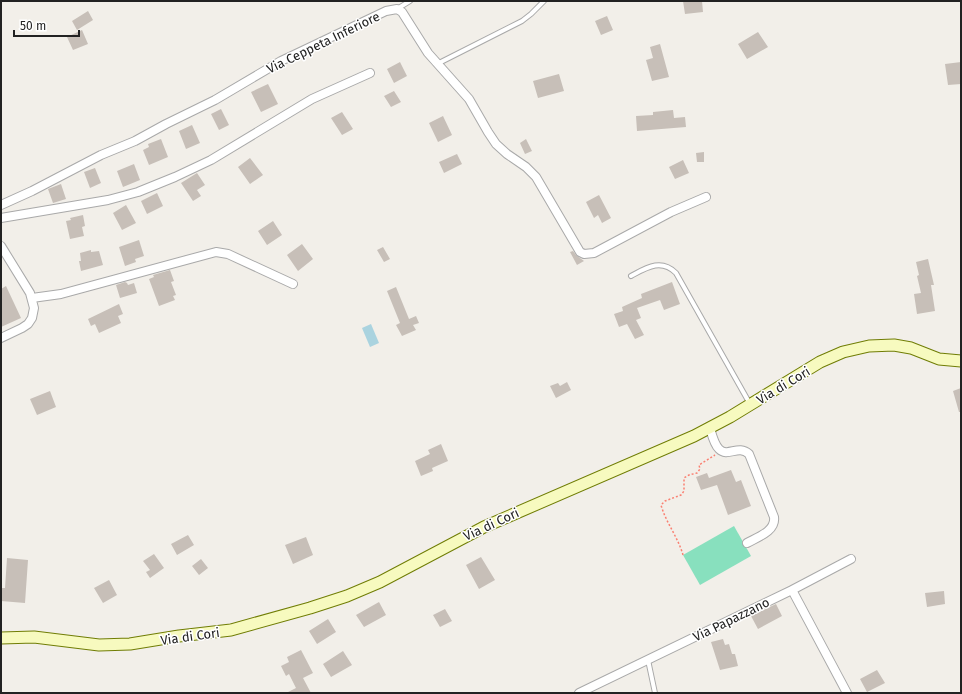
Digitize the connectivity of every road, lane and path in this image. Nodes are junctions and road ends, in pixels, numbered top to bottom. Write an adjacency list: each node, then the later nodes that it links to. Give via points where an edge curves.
1 (410, 1): 3 (lane)
2 (544, 1): 4 (lane, via 522,21)
3 (397, 9): 4 (street, Via Ceppeta Inferiore, via 402,12 421,44); 7 (street, Via Ceppeta Inferiore, via 386,11 286,59 215,100 139,139)
4 (437, 64): 6 (street, Via Ceppeta Inferiore, via 466,95 496,144 539,180 582,253 594,253 671,212)
5 (370, 73): 8 (street, via 312,99 211,160 138,192 113,199)
6 (706, 197)
7 (1, 205)
8 (1, 218)
9 (1, 246): 12 (street)
10 (631, 276): 15 (lane, via 656,265 666,266 676,273)
11 (293, 284): 12 (street, via 228,254 216,252 67,293)
12 (32, 298): 13 (street, via 34,311 30,322)
13 (1, 338)
14 (961, 361): 15 (main road, Via di Cori, via 939,359 901,346 858,348 829,358)
15 (750, 405): 16 (main road, Via di Cori)
16 (710, 428): 17 (street, via 717,447); 22 (main road, Via di Cori, via 484,527 380,582 310,608 231,630 130,644 99,645 29,636)
17 (722, 451): 18 (street, via 740,449 748,452 774,517 771,529); 19 (path, via 699,465 697,473 684,478 684,491 681,495 661,505)
18 (747, 542)
19 (683, 555)
20 (851, 560): 21 (street, Via Papazzano)
21 (792, 590): 23 (street, Via Papazzano); 26 (street)
22 (1, 638)
23 (648, 659): 24 (street, Via Papazzano); 25 (lane)
24 (579, 693)
25 (655, 693)
26 (847, 693)

